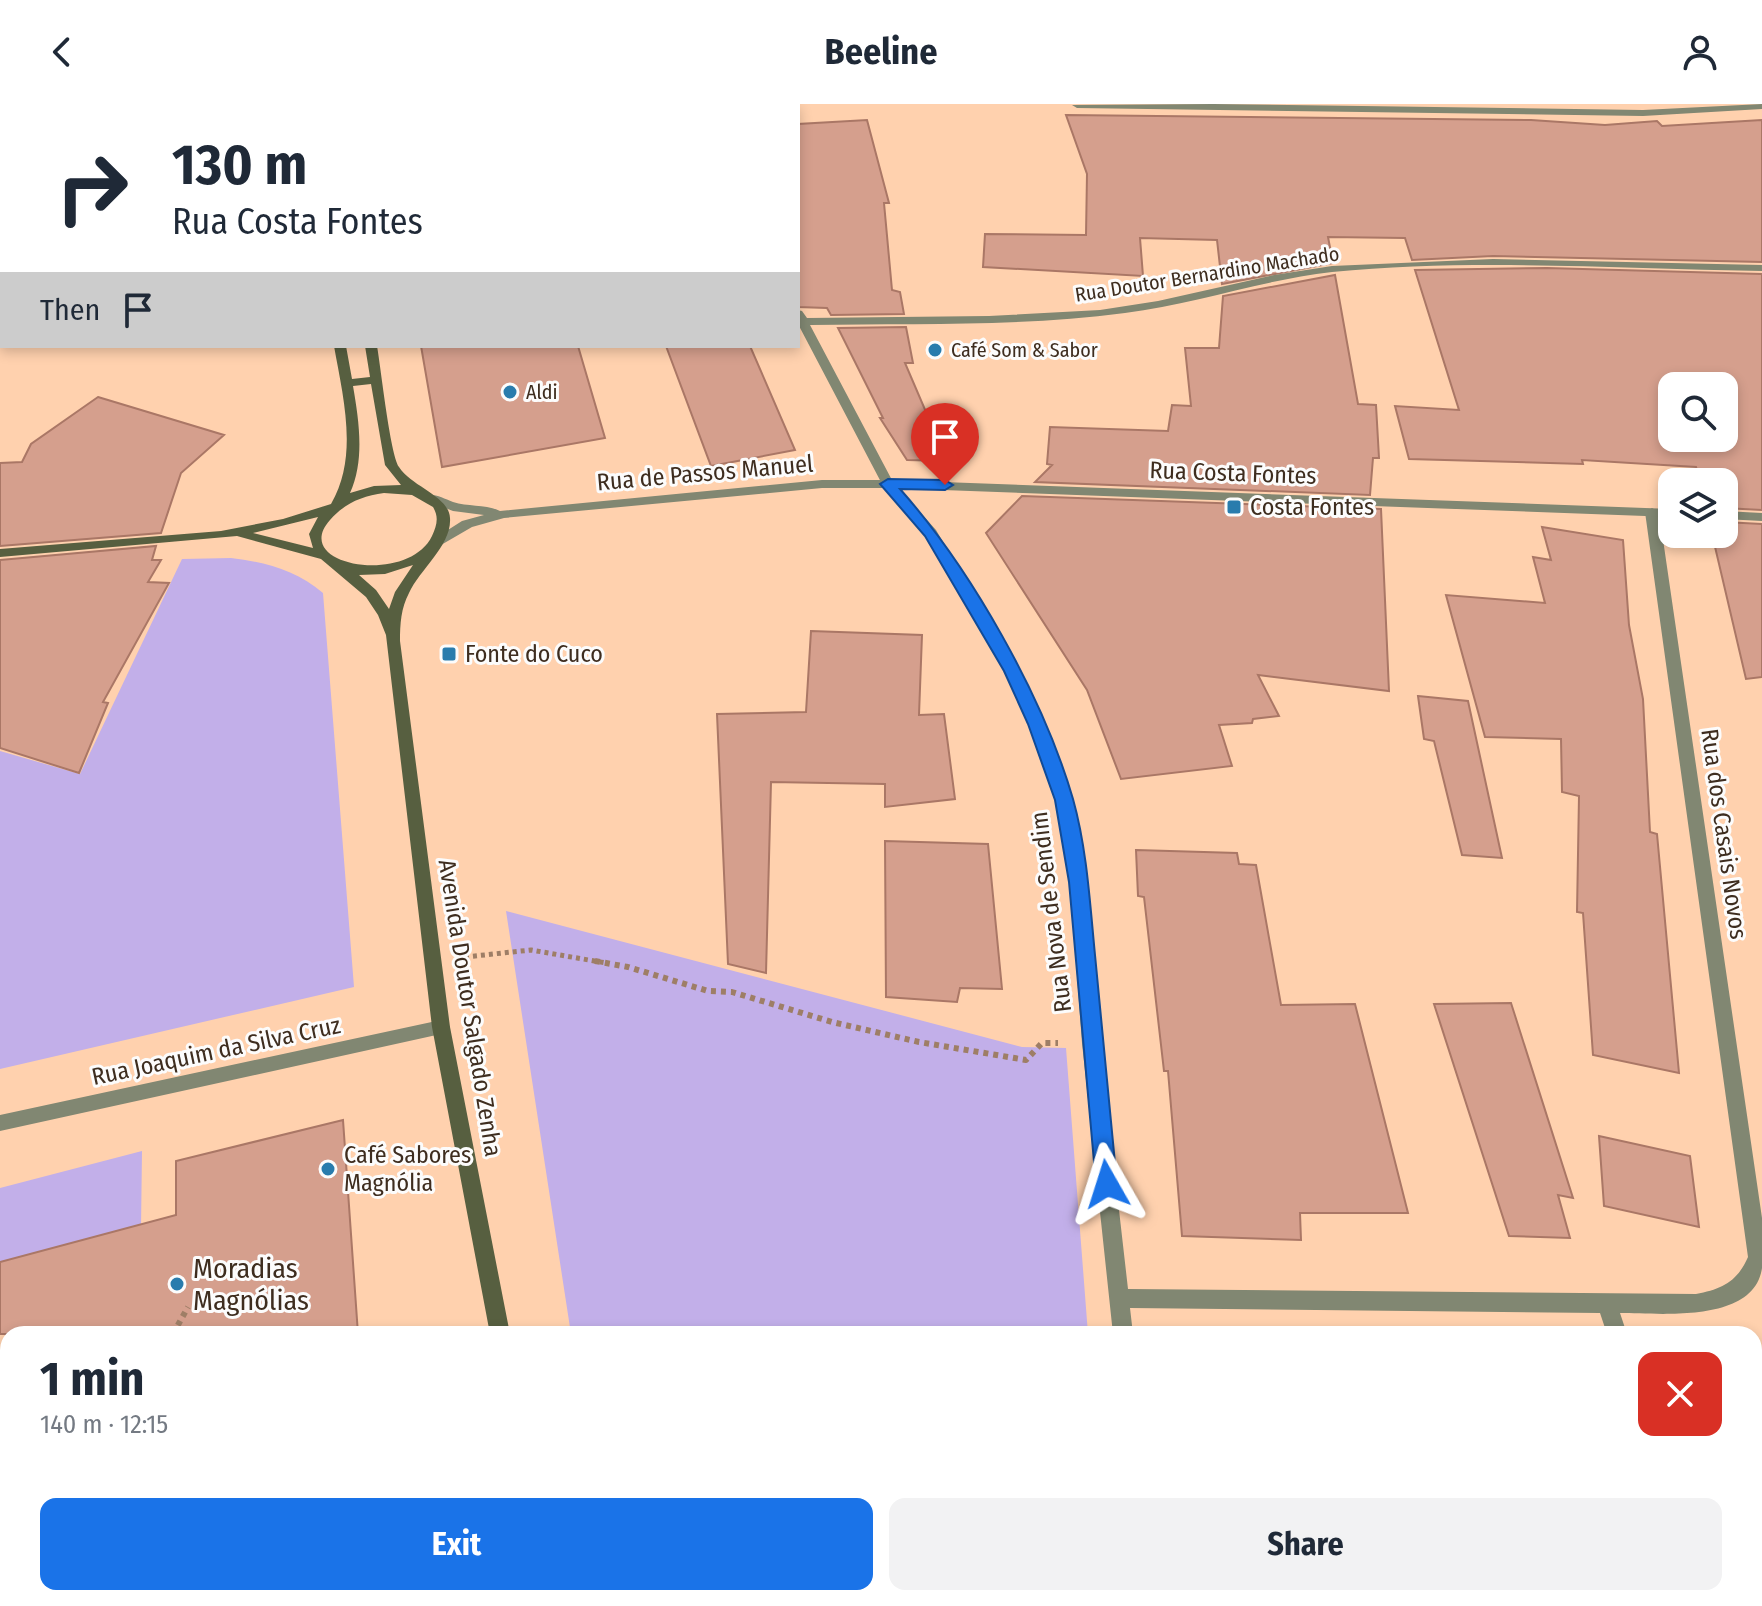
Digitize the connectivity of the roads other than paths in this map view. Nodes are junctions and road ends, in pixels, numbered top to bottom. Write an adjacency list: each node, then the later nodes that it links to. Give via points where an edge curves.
1 (1077, 105): 2 (street, via 1643,113)
2 (1762, 106)
3 (1762, 268): 4 (street, Rua Doutor Bernardino Machado, via 1478,264 1334,269 1101,313)
4 (800, 318): 9 (street, Rua Nova de Sendim)
5 (340, 348): 8 (main road)
6 (371, 348): 7 (main road)
7 (377, 379): 8 (main road); 10 (main road, via 391,465)
8 (346, 384): 12 (main road, via 351,469)
9 (888, 484): 13 (street, Rua de Passos Manuel, via 822,484); 14 (street, Rua Costa Fontes); 27 (street, Rua Nova de Sendim, via 939,546 1012,671 1064,800 1078,882)
10 (417, 491): 11 (main road); 12 (main road, via 377,489)
11 (432, 498): 13 (street, Rua de Passos Manuel, via 476,511); 19 (main road, via 445,521)
12 (336, 506): 18 (main road, via 285,523); 21 (main road, via 317,529)
13 (527, 511): 19 (street, Rua de Passos Manuel, via 467,524)
14 (1652, 512): 15 (street, Rua Costa Fontes); 26 (street, Rua dos Casais Novos)
15 (1658, 512)
16 (1738, 516): 17 (street)
17 (1762, 517)
18 (221, 535): 20 (main road); 21 (main road, via 268,540)
19 (433, 545): 22 (main road, via 416,559 385,569); 23 (main road, Avenida Doutor Salgado Zenha, via 401,594)
20 (0, 553)
21 (322, 555): 22 (main road, Avenida Doutor Salgado Zenha)
22 (335, 565): 23 (main road, Avenida Doutor Salgado Zenha, via 378,603)
23 (393, 641): 24 (main road, Avenida Doutor Salgado Zenha)
24 (441, 1027): 25 (street, Rua Joaquim da Silva Cruz); 29 (main road, Avenida Doutor Salgado Zenha)
25 (0, 1123)
26 (1760, 1267): 28 (street, Rua dos Casais Novos, via 1726,1298 1696,1304)
27 (1119, 1298): 28 (street, Rua dos Casais Novos); 30 (street, Rua Nova de Sendim)
28 (1607, 1303): 31 (street)
29 (498, 1326)
30 (1122, 1326)
31 (1614, 1326)

